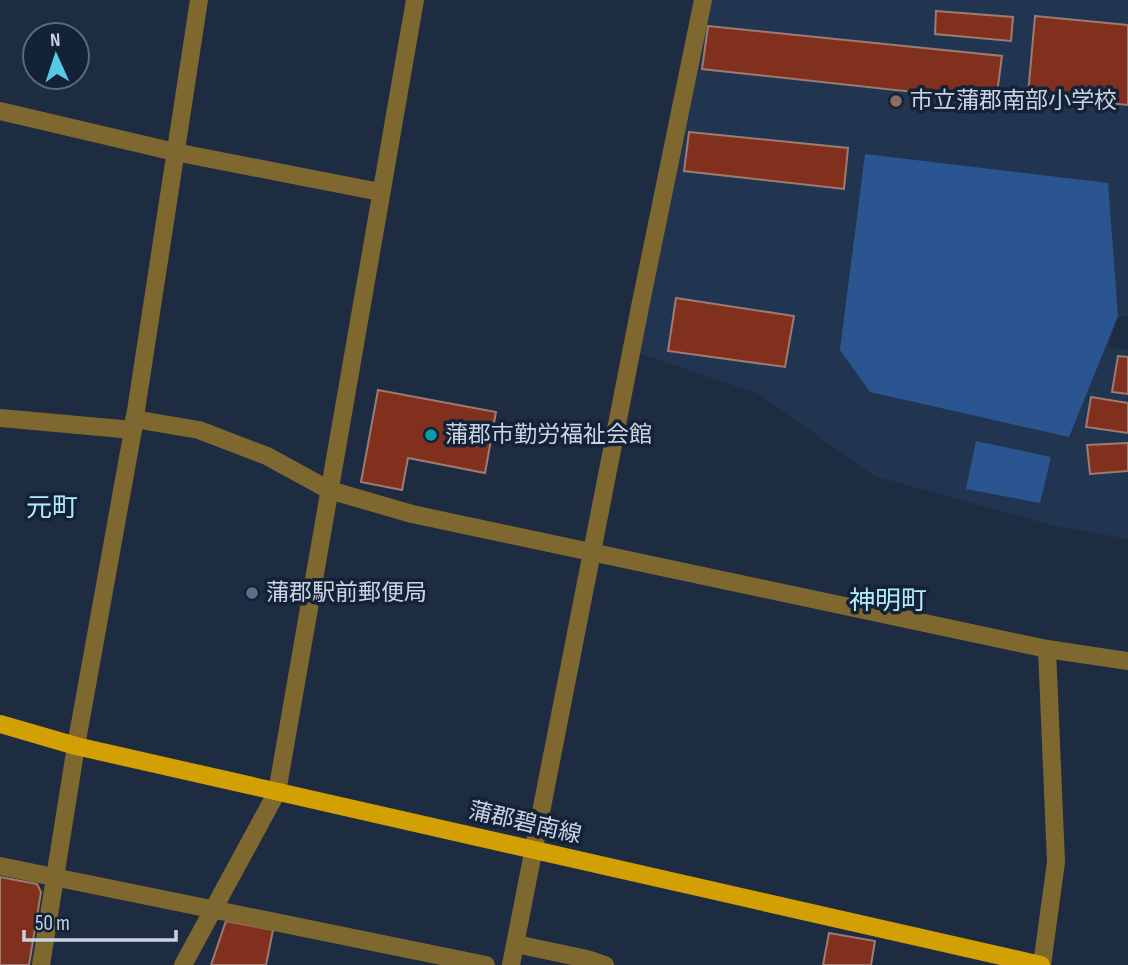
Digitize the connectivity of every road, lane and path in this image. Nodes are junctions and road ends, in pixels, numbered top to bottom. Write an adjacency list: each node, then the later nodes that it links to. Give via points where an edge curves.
1 (199, 0): 5 (street)
2 (415, 0): 6 (street)
3 (703, 0): 10 (street)
4 (0, 111): 5 (street)
5 (175, 152): 6 (street); 8 (street)
6 (380, 192): 9 (street)
7 (0, 418): 8 (street)
8 (134, 424): 9 (street, via 199,430 267,456); 14 (street)
9 (329, 490): 10 (street, via 412,514); 15 (street)
10 (593, 553): 11 (street); 16 (street)
11 (1047, 649): 12 (street); 21 (street, via 1056,862)
12 (1128, 662)
13 (0, 724): 14 (main road, 蒲郡碧南線)
14 (76, 746): 15 (main road, 蒲郡碧南線); 18 (street)
15 (276, 792): 16 (main road, 蒲郡碧南線); 19 (street)
16 (535, 850): 20 (street); 21 (main road, 蒲郡碧南線)
17 (0, 866): 18 (street)
18 (54, 878): 19 (street); 22 (street)
19 (211, 909): 23 (street); 24 (street)
20 (516, 944): 25 (street); 26 (street)
21 (1033, 964)
22 (41, 965)
23 (183, 965)
24 (486, 965)
25 (511, 965)
26 (605, 965)

